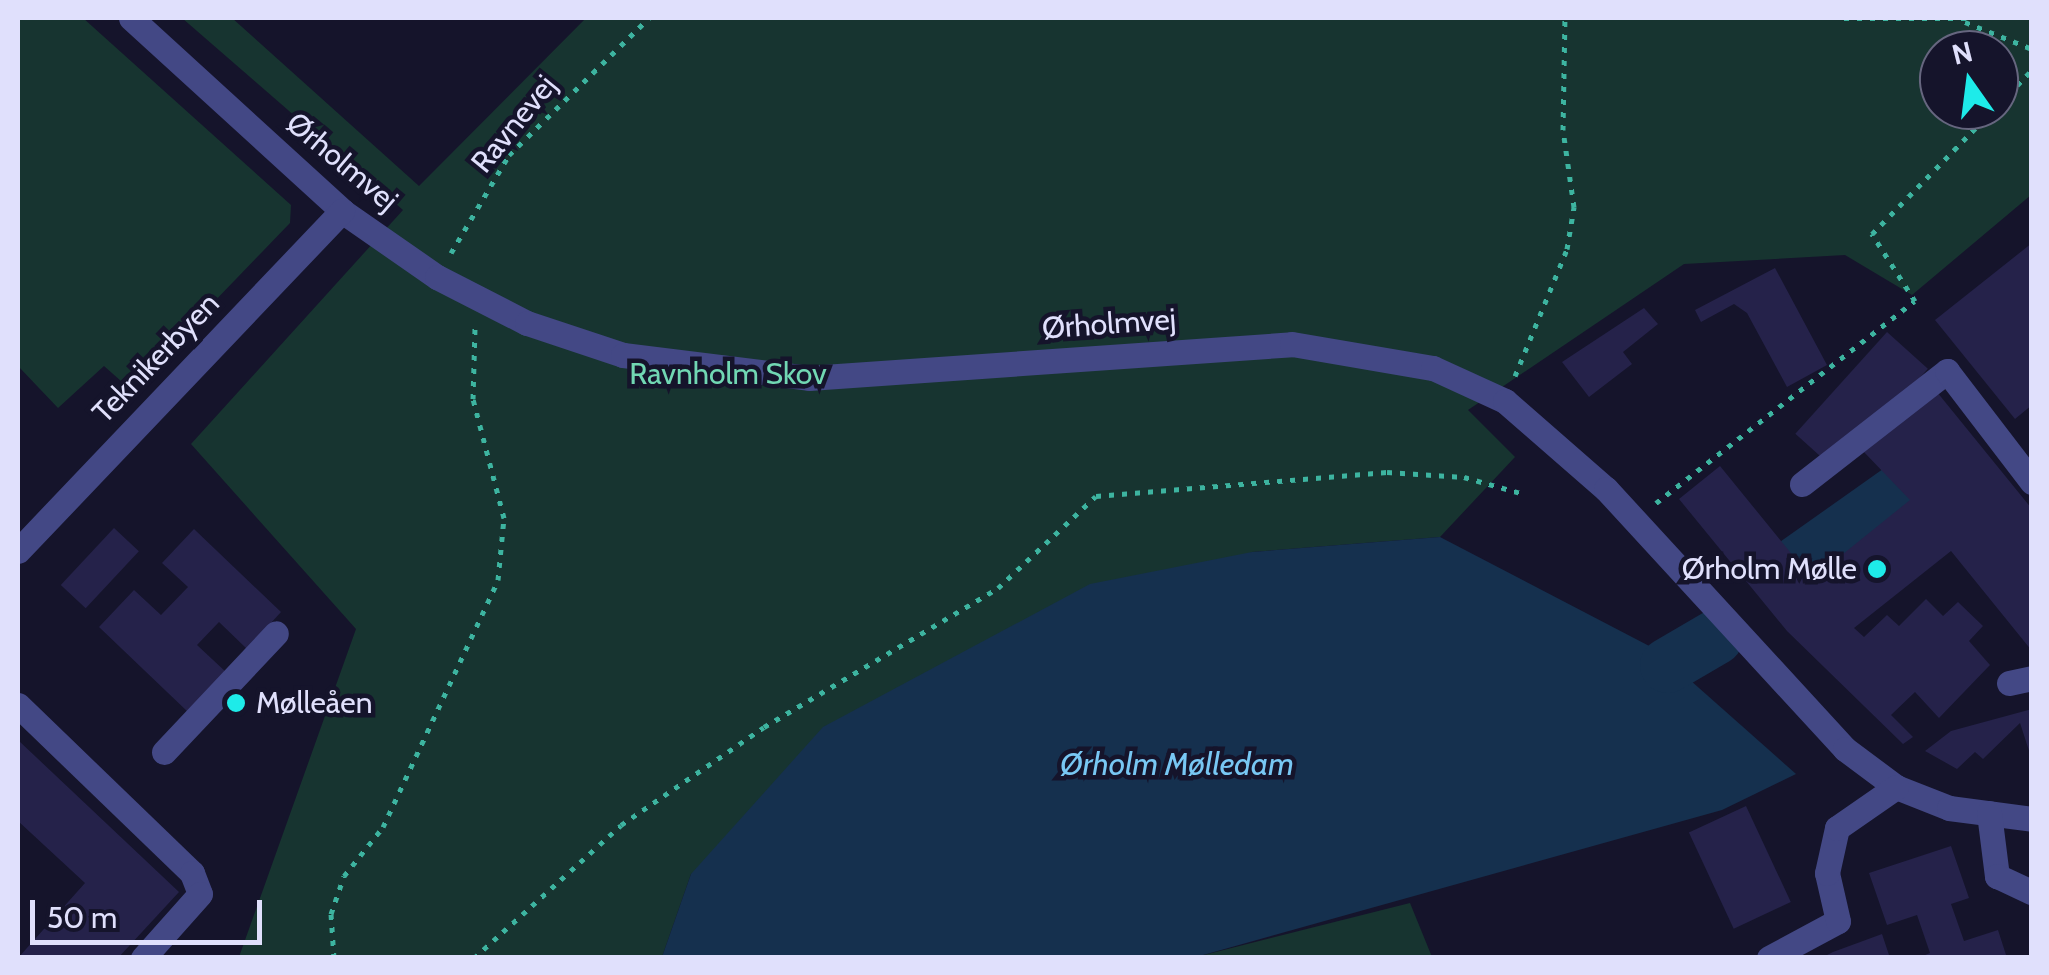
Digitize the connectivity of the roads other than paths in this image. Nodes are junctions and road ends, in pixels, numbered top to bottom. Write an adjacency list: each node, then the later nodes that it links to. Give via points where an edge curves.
1 (131, 18): 2 (street, Ørholmvej)
2 (342, 211): 5 (street, Teknikerbyen); 9 (street, Ørholmvej, via 437,277 623,355 769,374 1292,344 1374,351 1505,402 1635,519 1845,749)
3 (2032, 482): 4 (street, via 1947,372)
4 (1802, 484)
5 (18, 551)
6 (276, 633): 8 (street)
7 (18, 705): 13 (street, via 192,873 200,894)
8 (164, 752)
9 (1896, 787): 10 (street, Ørholmvej); 14 (street, via 1837,828 1827,873 1838,920)
10 (1989, 813): 11 (street, Ørholmvej); 12 (street, via 1997,876)
11 (2032, 819)
12 (2032, 892)
13 (143, 958)
14 (1768, 958)

